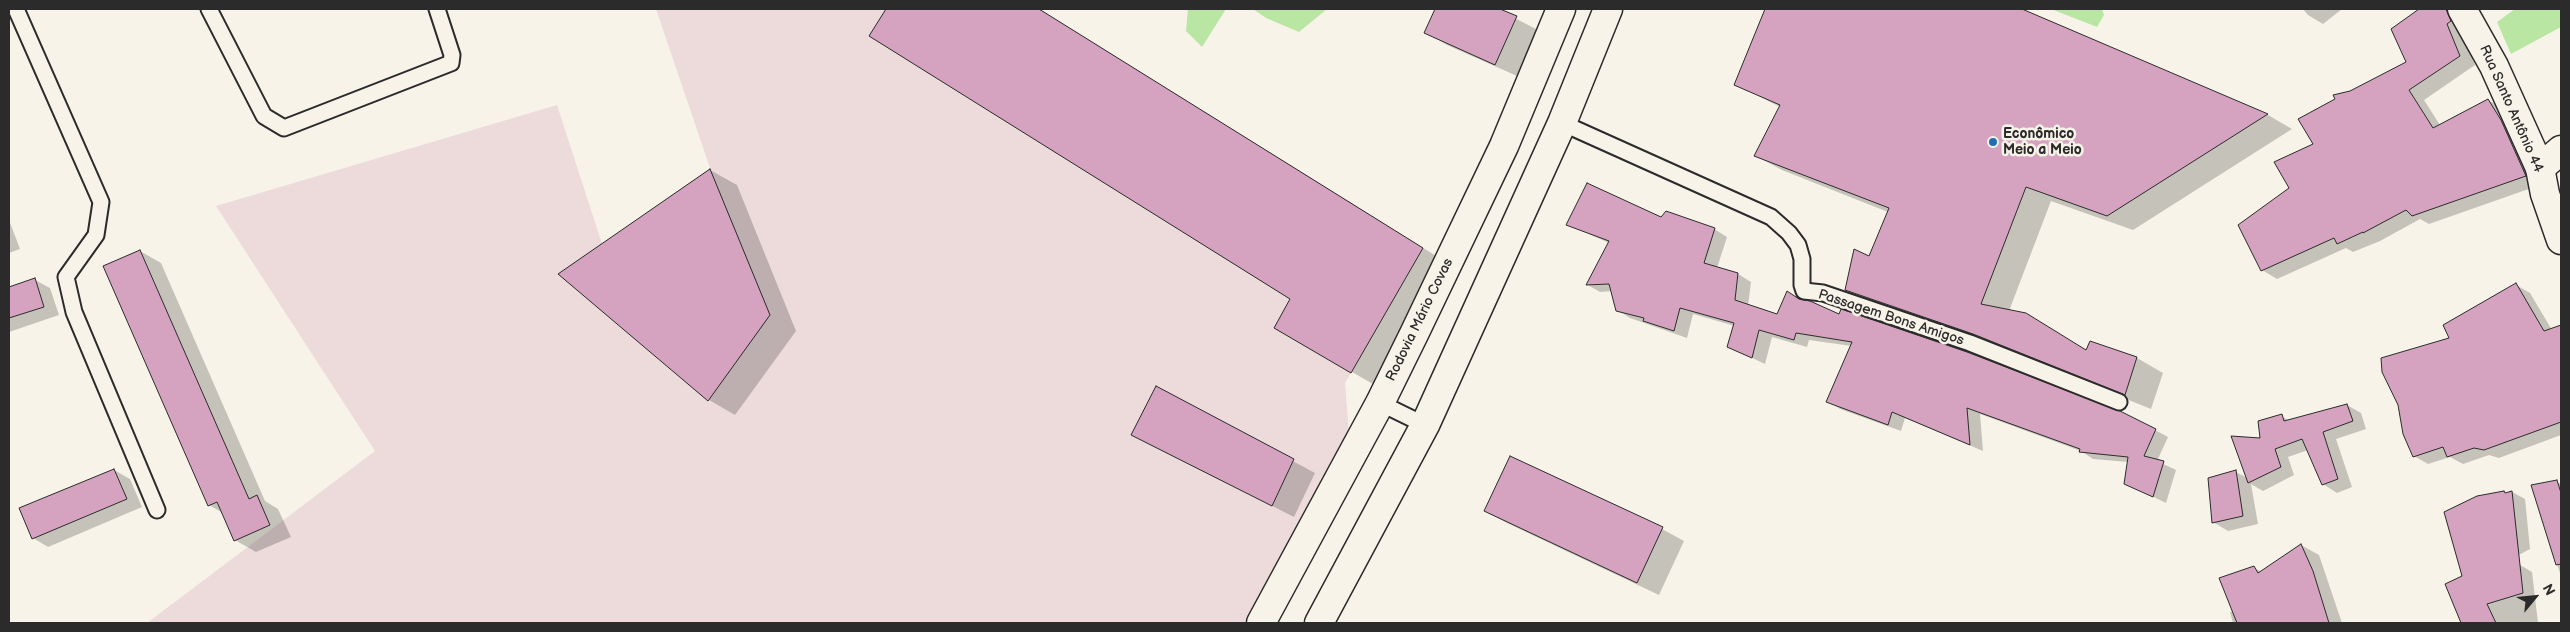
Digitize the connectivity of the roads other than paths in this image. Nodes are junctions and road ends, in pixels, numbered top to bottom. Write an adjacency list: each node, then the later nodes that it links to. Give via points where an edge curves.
1 (16, 9): 14 (lane, via 101,202 96,235 66,277 74,312)
2 (209, 9): 3 (lane, via 264,116 284,128 451,63 452,56)
3 (437, 9)
4 (1561, 9): 12 (main road, Rodovia Mário Covas, via 1504,146)
5 (1608, 9): 7 (main road)
6 (2462, 9): 9 (main road, Rua Santo Antônio 44, via 2494,66)
7 (1562, 123): 11 (lane, Passagem Bons Amigos, via 1770,216 1798,246 1804,291 1824,293 1970,343); 13 (main road)
8 (2561, 150): 9 (main road)
9 (2540, 168): 10 (main road, Rua Santo Antônio 44)
10 (2561, 240)
11 (2119, 402)
12 (1380, 403): 13 (lane); 15 (main road, Rodovia Mário Covas)
13 (1425, 425): 16 (main road)
14 (157, 510)
15 (1261, 623)
16 (1319, 623)

